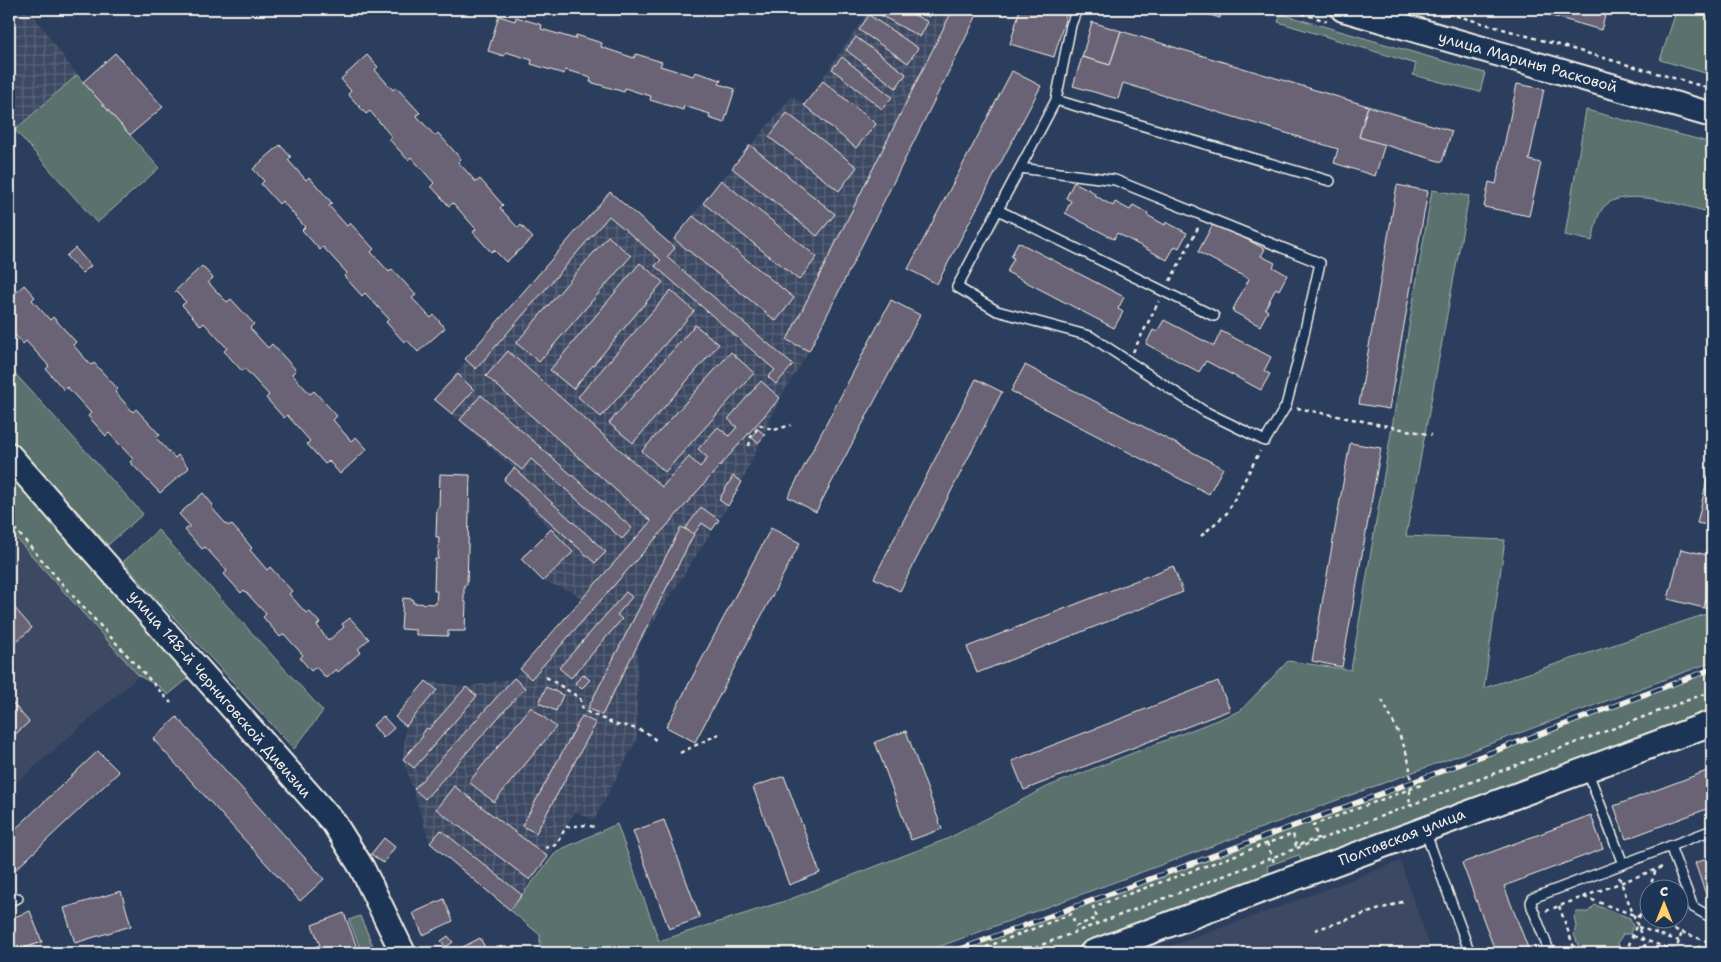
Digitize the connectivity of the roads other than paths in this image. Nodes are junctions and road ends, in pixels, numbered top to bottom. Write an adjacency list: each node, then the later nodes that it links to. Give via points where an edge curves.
1 (1077, 9): 3 (lane)
2 (1343, 9): 4 (street, улица Марины Расковой)
3 (1056, 100): 5 (lane); 6 (lane)
4 (1712, 114)
5 (1020, 168): 7 (lane); 7 (lane, via 1114,180 1320,263 1286,406 1265,441 1204,411 1090,336 996,311 957,287)
6 (1330, 181)
7 (998, 210): 8 (lane)
8 (1214, 316)
9 (9, 455): 17 (street, улица 148-й Черниговской Дивизии, via 334,823 362,868)
10 (1712, 723): 11 (street, Полтавская улица)
11 (1587, 769): 12 (street, Полтавская улица); 15 (lane)
12 (1424, 828): 18 (street, Полтавская улица); 19 (lane)
13 (1712, 830): 14 (lane)
14 (1670, 846): 15 (lane); 16 (lane, via 1693,907)
15 (1619, 865): 20 (lane, via 1533,898 1531,902)
16 (1712, 918)
17 (403, 953)
18 (1095, 953)
19 (1470, 953)
20 (1550, 953)

